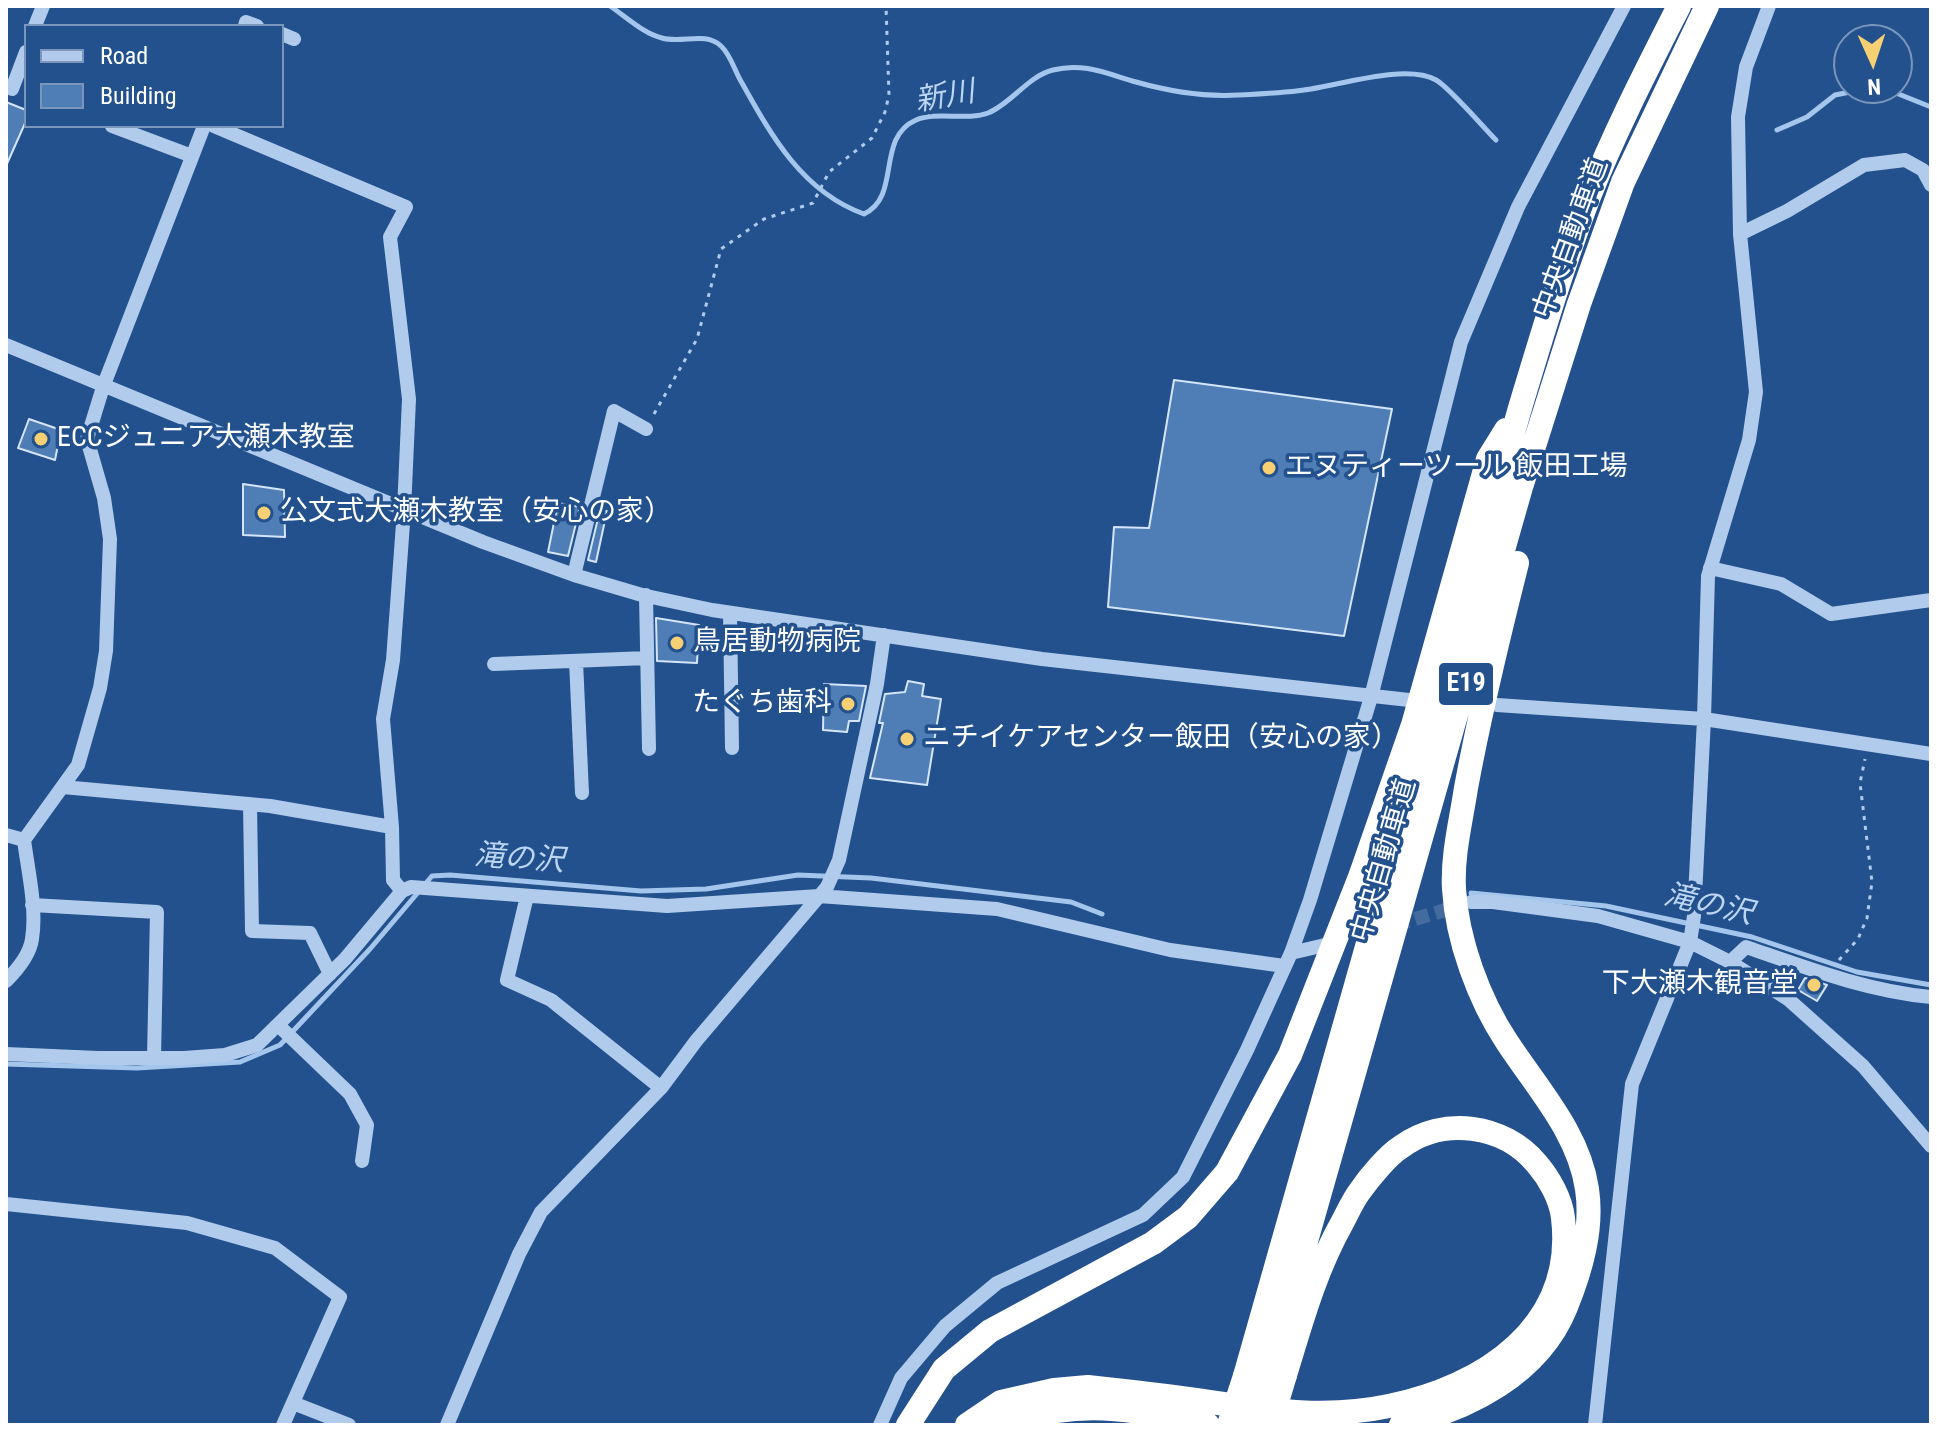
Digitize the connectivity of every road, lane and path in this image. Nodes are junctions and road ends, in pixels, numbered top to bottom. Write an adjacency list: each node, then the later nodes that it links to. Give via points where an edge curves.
1 (886, 6): 18 (path, via 889,95 872,138 829,172 813,203 764,219 721,249 697,339)
2 (1624, 6): 29 (street, via 1518,207 1461,342)
3 (1679, 6): 17 (highway, 中央自動車道 / E19, via 1589,198)
4 (1707, 6): 14 (highway, 中央自動車道 / E19, via 1623,182)
5 (1769, 6): 13 (street, via 1746,67 1738,117)
6 (24, 59): 7 (street)
7 (15, 89)
8 (117, 128): 11 (street)
9 (203, 128): 11 (street)
10 (219, 128): 19 (street, via 406,207 390,237 409,399)
11 (192, 156): 16 (street)
12 (1931, 185): 13 (street, via 1923,170 1905,160 1864,165)
13 (1740, 234): 20 (street, via 1756,392 1749,440)
14 (1579, 304): 63 (highway, 中央自動車道 / E19, via 1521,487); 76 (highway, via 1481,715 1457,841 1454,890 1479,991 1505,1040 1567,1130 1582,1167 1588,1191 1582,1267 1561,1319 1524,1368 1477,1398)
15 (6, 345): 16 (street)
16 (103, 387): 19 (street); 37 (street, via 87,439 110,539 106,651 78,765)
17 (1520, 408): 63 (highway, 中央自動車道 / E19); 69 (highway, via 1488,459 1413,725 1360,877 1290,1055 1227,1172 1188,1217 1153,1243 990,1331 944,1369)
18 (646, 429): 21 (street, via 614,411)
19 (404, 510): 21 (street); 40 (street, via 393,660 383,719)
20 (1710, 568): 23 (street, via 1781,584 1831,614); 32 (street)
21 (574, 575): 22 (street)
22 (646, 595): 24 (street); 26 (street)
23 (1931, 600)
24 (730, 613): 25 (street); 34 (street)
25 (884, 635): 29 (street); 44 (street, via 837,866)
26 (647, 658): 27 (street); 35 (street)
27 (576, 661): 28 (street); 38 (street)
28 (494, 664)
29 (1371, 697): 30 (street); 50 (street)
30 (1409, 700)
31 (1497, 705): 32 (street)
32 (1704, 719): 33 (street); 48 (street)
33 (1868, 743): 36 (street); 51 (path, via 1860,783 1872,882 1867,918 1858,939)
34 (732, 748)
35 (649, 749)
36 (1931, 754)
37 (63, 787): 39 (street); 42 (street)
38 (582, 793)
39 (250, 804): 40 (street); 53 (street, via 252,931 310,933)
40 (392, 827): 43 (street, via 393,880)
41 (6, 835): 42 (street)
42 (24, 840): 47 (street)
43 (406, 889): 45 (street); 53 (street)
44 (823, 892): 45 (street, via 667,906); 50 (street, via 997,909 1170,950); 59 (street)
45 (527, 896): 59 (street, via 507,980 551,1000)
46 (1471, 902): 48 (street, via 1598,916)
47 (32, 905): 54 (street, via 32,942); 58 (street, via 157,912)
48 (1691, 937): 52 (street); 77 (street, via 1632,1084)
49 (1325, 945): 50 (street)
50 (1288, 960): 68 (street, via 1183,1177 1143,1215 997,1283 945,1326 901,1378)
51 (1839, 960)
52 (1730, 962): 55 (street, via 1746,947 1834,977); 60 (street, via 1788,999 1863,1066)
53 (330, 974): 56 (street)
54 (6, 981)
55 (1931, 997)
56 (279, 1026): 58 (street, via 257,1045 225,1055); 61 (street, via 350,1094 367,1125)
57 (6, 1054): 58 (street)
58 (154, 1058)
59 (661, 1088): 67 (street, via 541,1212)
60 (1931, 1146)
61 (362, 1161)
62 (6, 1204): 64 (street, via 187,1223 275,1248 340,1297)
63 (1266, 1376): 70 (highway, via 1359,1192 1400,1147 1437,1130 1475,1128 1513,1141 1548,1178 1563,1215 1563,1259 1555,1288 1511,1353 1442,1391 1387,1407 1295,1414 1088,1387 1001,1402); 73 (highway, 中央自動車道 / E19, bridge); 74 (highway, 中央自動車道 / E19, bridge); 75 (highway, bridge)
64 (293, 1403): 65 (street); 66 (street)
65 (283, 1425)
66 (349, 1425)
67 (447, 1425)
68 (880, 1425)
69 (908, 1425)
70 (967, 1425)
71 (1002, 1425): 72 (highway, via 1061,1409 1095,1407 1133,1409)
72 (1208, 1425)
73 (1229, 1425)
74 (1252, 1425)
75 (1270, 1425)
76 (1401, 1425)
77 (1595, 1425)

